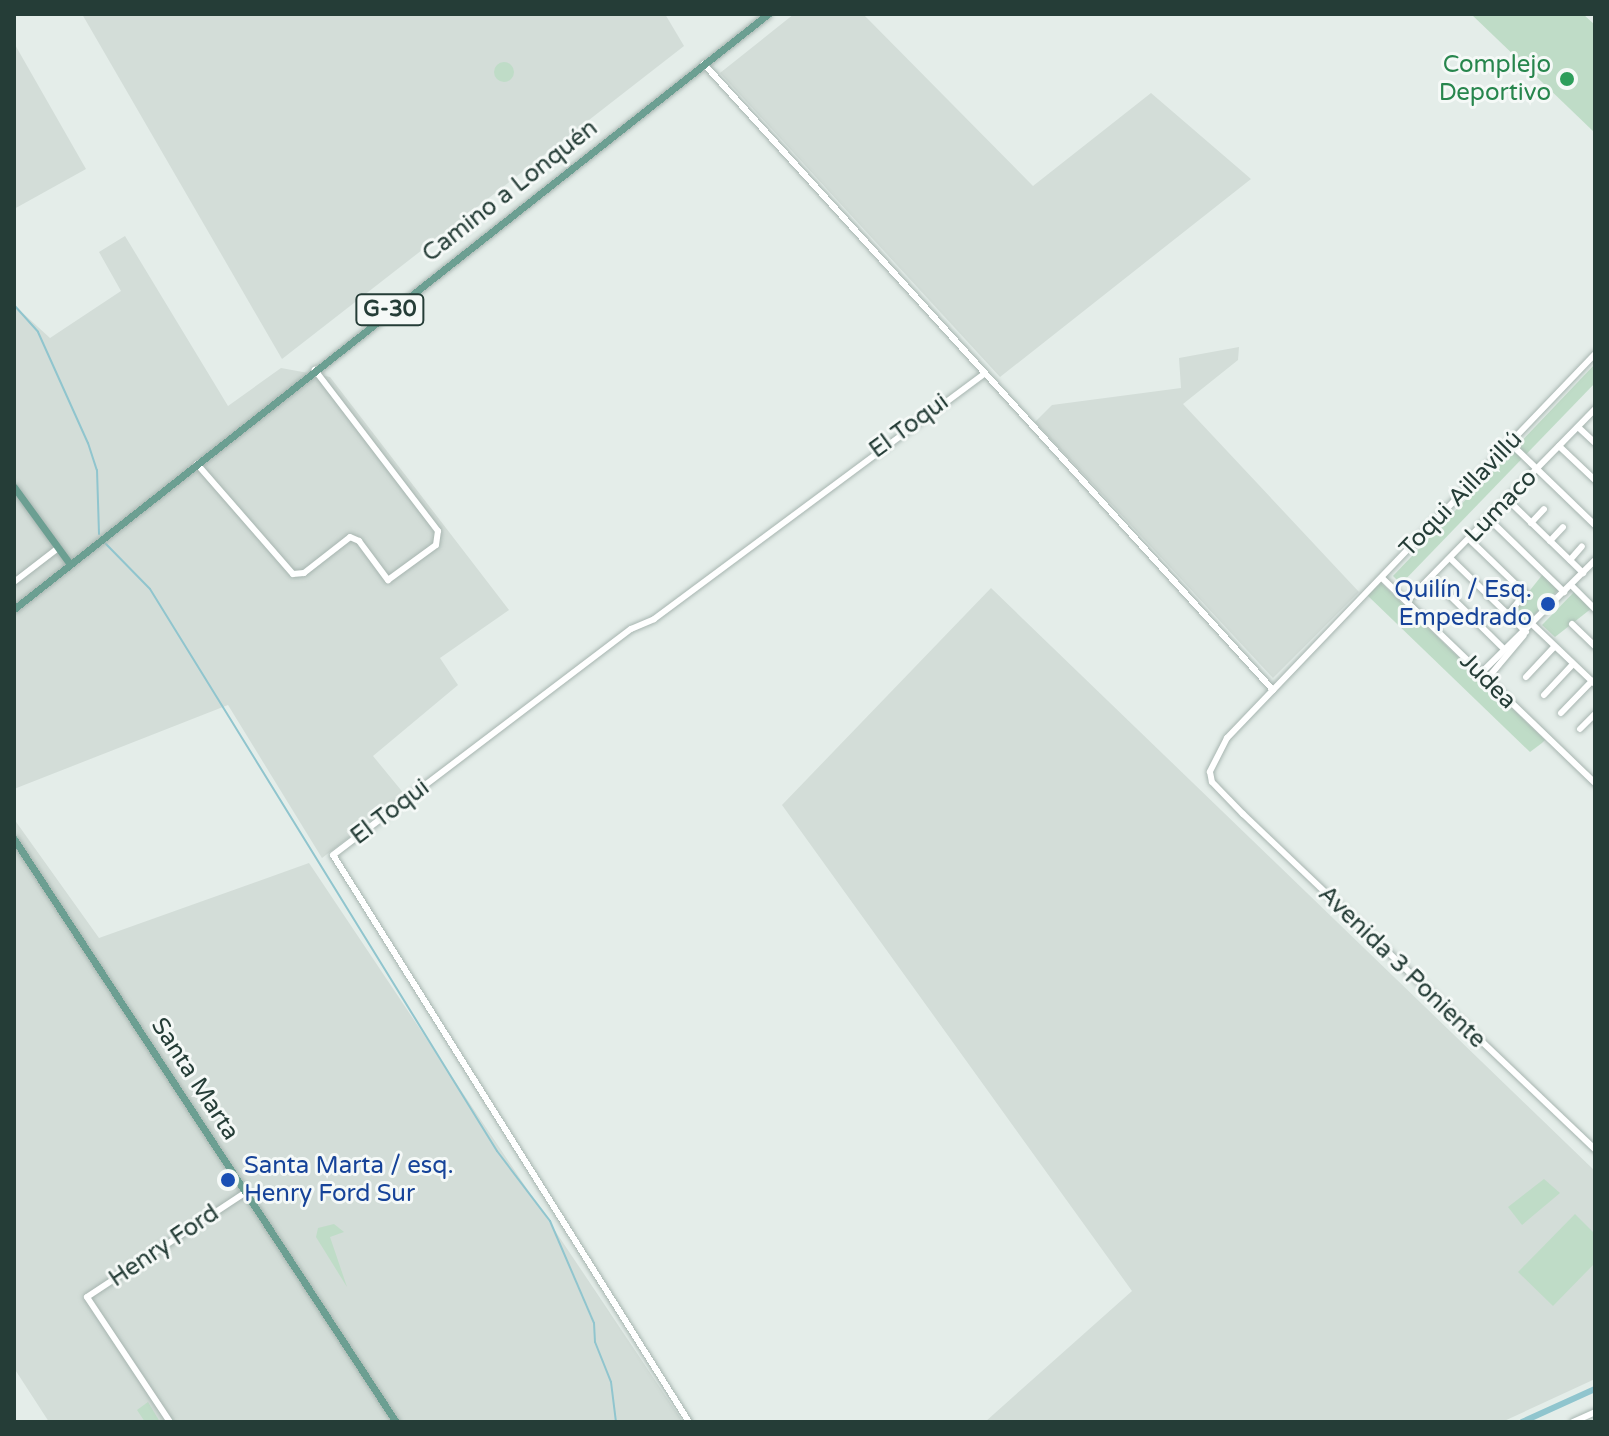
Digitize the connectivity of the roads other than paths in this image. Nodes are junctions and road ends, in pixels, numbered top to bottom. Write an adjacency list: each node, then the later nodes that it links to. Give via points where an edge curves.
1 (768, 14): 2 (main road, Camino a Lonquén / G-30)
2 (704, 64): 4 (main road, Camino a Lonquén / G-30); 5 (street)
3 (1595, 354): 8 (street, Toqui Aillavillú)
4 (315, 370): 11 (main road, Camino a Lonquén / G-30); 11 (street, via 440,535 436,545 388,580 353,537 304,573 293,574)
5 (985, 373): 49 (street); 62 (street, El Toqui, via 654,619 631,629 333,855)
6 (1595, 409): 7 (street, Lumaco)
7 (1578, 427): 9 (street); 10 (street, Lumaco)
8 (1510, 443): 12 (street); 31 (street, Toqui Aillavillú)
9 (1595, 443)
10 (1559, 446): 12 (street, Lumaco); 13 (street)
11 (197, 464): 28 (main road, Camino a Lonquén / G-30)
12 (1537, 469): 15 (street, Lumaco); 19 (street)
13 (1595, 480)
14 (14, 487): 24 (main road)
15 (1508, 500): 17 (street, Lumaco); 18 (street)
16 (1544, 509): 18 (street)
17 (1489, 519): 21 (street, Lumaco); 34 (street)
18 (1531, 523): 22 (street)
19 (1595, 525)
20 (1563, 527): 22 (street)
21 (1469, 539): 25 (street, Lumaco); 38 (street, via 1525,593)
22 (1550, 541): 26 (street)
23 (1582, 546): 26 (street)
24 (58, 548): 28 (main road); 32 (street)
25 (1450, 558): 30 (street, Lumaco); 38 (street)
26 (1570, 560): 29 (street)
27 (1595, 560): 29 (street)
28 (70, 564): 36 (main road, Camino a Lonquén / G-30)
29 (1583, 573): 33 (street)
30 (1431, 577): 35 (street, Lumaco); 44 (street)
31 (1382, 578): 35 (street, Judea); 49 (street, Toqui Aillavillú)
32 (14, 582)
33 (1571, 585): 34 (street); 37 (street)
34 (1564, 592): 40 (street)
35 (1407, 601): 46 (street, Judea)
36 (14, 609)
37 (1595, 609)
38 (1508, 615): 41 (street)
39 (1572, 624): 43 (street)
40 (1533, 625): 41 (street); 42 (street)
41 (1526, 632): 44 (street); 46 (street)
42 (1555, 646): 45 (street); 47 (street)
43 (1595, 646)
44 (1504, 649): 46 (street)
45 (1573, 664): 48 (street); 50 (street)
46 (1484, 676): 55 (street, Judea)
47 (1526, 677)
48 (1594, 683): 51 (street)
49 (1273, 690): 54 (street, Toqui Aillavillú, via 1221,747 1211,769)
50 (1544, 695)
51 (1561, 713)
52 (1595, 714): 53 (street)
53 (1580, 729)
54 (1212, 782): 57 (street, Avenida 3 Poniente)
55 (1595, 783)
56 (14, 839): 58 (main road, Santa Marta)
57 (1595, 1149)
58 (246, 1192): 60 (street, Henry Ford, via 87,1297); 61 (main road, Santa Marta)
59 (1595, 1412): 63 (street)
60 (170, 1422)
61 (396, 1422)
62 (689, 1422)
63 (1573, 1422)

